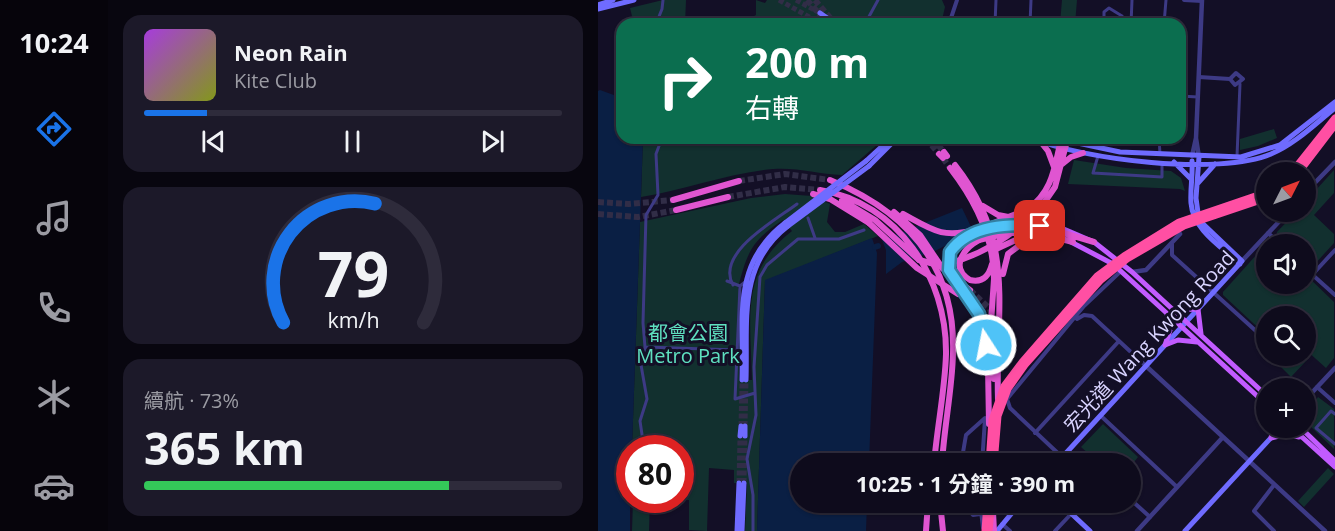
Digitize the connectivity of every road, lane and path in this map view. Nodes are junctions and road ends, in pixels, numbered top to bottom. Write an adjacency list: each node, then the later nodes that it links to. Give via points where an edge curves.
1 (613, 0): 13 (main road)
2 (634, 0): 13 (main road)
3 (663, 0): 16 (street)
4 (878, 0): 18 (street)
5 (952, 0): 14 (street)
6 (957, 0): 14 (street)
7 (996, 0): 20 (street)
8 (1031, 0): 21 (street)
9 (1132, 0): 24 (street)
10 (1166, 0): 25 (street)
11 (1184, 0): 12 (street)
12 (1202, 1): 26 (street)
13 (598, 7)
14 (953, 10): 19 (street)
15 (820, 13): 17 (main road)
16 (659, 18)
17 (827, 18)
18 (868, 18)
19 (951, 18)
20 (996, 18)
21 (1030, 18)
22 (1104, 18): 23 (street, via 1109,8)
23 (1124, 18)
24 (1130, 18)
25 (1164, 18)
26 (1199, 77): 27 (street); 30 (street)
27 (1230, 79): 28 (street, via 1233,84); 28 (street, via 1238,73 1242,77)
28 (1240, 84): 47 (street)
29 (1186, 96): 30 (street)
30 (1198, 97): 48 (street)
31 (1334, 102): 47 (main road, via 1280,145)
32 (1334, 108): 55 (main road, via 1278,151 1251,160)
33 (1334, 118): 51 (highway)
34 (1334, 125): 52 (highway)
35 (659, 144): 122 (street, via 655,154 658,195 646,215)
36 (886, 144): 54 (main road)
37 (890, 144): 54 (main road)
38 (1042, 144): 57 (highway, via 1050,154)
39 (1061, 144): 56 (highway)
40 (1061, 144): 57 (highway)
41 (1063, 144): 44 (main road)
42 (1068, 144): 45 (main road)
43 (1159, 144): 45 (street)
44 (1083, 153): 46 (main road); 56 (highway)
45 (1160, 154): 48 (main road)
46 (1098, 156): 49 (main road); 49 (street, via 1093,173 1162,177)
47 (1237, 157): 48 (main road)
48 (1196, 159): 50 (main road); 55 (main road); 58 (main road); 62 (main road)
49 (1162, 162): 50 (main road)
50 (1174, 162): 58 (main road)
51 (1300, 162)
52 (1306, 162)
53 (1334, 162): 61 (street)
54 (868, 164): 79 (main road, bridge)
55 (1215, 164): 62 (main road)
56 (1060, 165): 94 (highway, bridge, via 1055,187 1028,221 1003,240 968,258)
57 (1054, 171): 80 (highway, bridge, via 1048,190 1028,209)
58 (1191, 179): 69 (main road)
59 (830, 180): 70 (highway)
60 (739, 181): 66 (highway)
61 (1316, 181)
62 (1196, 184): 76 (main road)
63 (813, 194): 77 (highway)
64 (1256, 196): 156 (highway, bridge, via 1179,222 1097,276 1004,386 992,420)
65 (728, 197): 72 (highway)
66 (673, 200)
67 (1256, 202): 157 (highway, bridge, via 1177,229 1101,280 1008,389 998,416)
68 (798, 204): 102 (street, via 740,248 730,269)
69 (1191, 204): 76 (main road); 83 (main road)
70 (883, 206): 74 (highway); 74 (highway)
71 (982, 206): 75 (highway, via 998,215); 92 (highway, via 953,166 975,205); 105 (highway, via 997,251)
72 (676, 210)
73 (808, 218): 85 (street)
74 (906, 220): 80 (highway, bridge, via 946,235); 94 (highway, via 927,244)
75 (1024, 220): 86 (main road, via 1008,221 998,232 1006,244); 88 (main road, via 1059,226)
76 (1197, 220): 83 (street); 93 (main road)
77 (872, 221): 94 (highway, bridge, via 919,260); 94 (highway, bridge, via 820,190 859,203 892,225); 106 (highway, bridge, via 917,268)
78 (1278, 222): 82 (street, 宏光道 Wang Kwong Road)
79 (787, 224): 101 (main road, via 760,246); 101 (main road, via 764,249 751,278 744,380)
80 (986, 228): 88 (highway, bridge, via 1049,228); 106 (highway, bridge, via 963,239 950,252 949,270)
81 (864, 230): 85 (street, via 839,239)
82 (1268, 233): 93 (street, 宏光道 Wang Kwong Road)
83 (1180, 234): 89 (street)
84 (1050, 235): 86 (highway); 87 (highway); 92 (highway, bridge, via 1007,233 979,240 967,248 960,264 964,276 973,281 984,279)
85 (815, 238): 131 (street, via 798,239 767,265 760,277)
86 (1021, 240): 87 (main road); 94 (highway, bridge, via 966,264); 105 (highway, via 1006,259)
87 (1073, 242): 91 (main road)
88 (1094, 242): 97 (main road)
89 (1172, 243): 97 (street, via 1146,270); 107 (street, via 1172,255)
90 (1334, 250): 95 (street)
91 (1106, 259): 96 (main road); 100 (street, via 1102,271)
92 (993, 261): 127 (highway)
93 (1241, 263): 107 (main road, 宏光道 Wang Kwong Road)
94 (936, 268): 104 (highway); 151 (highway, via 945,339 945,375); 152 (highway, via 953,339)
95 (1316, 270)
96 (1121, 271): 103 (street); 111 (main road)
97 (1132, 272): 110 (main road)
98 (1316, 278): 108 (street)
99 (727, 281): 102 (street)
100 (1089, 283): 103 (street, via 1099,284); 117 (street)
101 (742, 284): 102 (street); 123 (street)
102 (733, 285)
103 (1100, 289): 112 (street)
104 (970, 290)
105 (1001, 290): 134 (highway)
106 (960, 291): 127 (highway, via 981,318)
107 (1214, 292): 109 (main road, 宏光道 Wang Kwong Road); 115 (street)
108 (1334, 295)
109 (1198, 309): 110 (main road); 113 (main road, 宏光道 Wang Kwong Road); 116 (main road)
110 (1173, 310): 113 (main road)
111 (1166, 312): 113 (main road); 121 (main road, via 1170,330)
112 (1074, 320): 118 (street, via 1090,315); 120 (street)
113 (1185, 324): 116 (main road); 119 (main road); 121 (main road, 宏光道 Wang Kwong Road)
114 (994, 327): 134 (highway)
115 (1256, 331)
116 (1201, 335): 129 (main road)
117 (1042, 337): 120 (street); 124 (street, via 1034,346)
118 (1119, 341): 126 (street); 142 (street)
119 (1199, 342): 121 (main road, via 1178,340); 133 (main road)
120 (1053, 345): 124 (street); 125 (street)
121 (1165, 345): 126 (main road, 宏光道 Wang Kwong Road)
122 (645, 347): 123 (street); 144 (street, via 641,365 647,399 640,421)
123 (737, 350): 131 (street, via 735,399)
124 (1039, 351): 125 (street)
125 (1036, 365): 132 (street); 132 (street, via 1026,362 1014,377)
126 (1146, 366): 138 (main road, 宏光道 Wang Kwong Road); 146 (street)
127 (988, 368): 136 (highway)
128 (1334, 368): 130 (street)
129 (1256, 386)
130 (1317, 387): 135 (street)
131 (755, 393): 183 (street, via 755,425 746,459 753,495)
132 (1011, 393): 142 (street, via 1007,405)
133 (1256, 395)
134 (998, 403): 158 (highway)
135 (1334, 403)
136 (989, 411): 139 (street); 155 (highway)
137 (1334, 414): 150 (street, via 1331,411 1316,428)
138 (1100, 415): 160 (main road, 宏光道 Wang Kwong Road); 167 (street)
139 (985, 418): 141 (street); 143 (street)
140 (743, 426): 145 (main road)
141 (973, 427): 143 (street); 153 (street, via 963,442)
142 (1035, 433): 159 (street)
143 (984, 434): 154 (street)
144 (642, 435)
145 (743, 436)
146 (1223, 437): 163 (street); 167 (street)
147 (1271, 438): 163 (main road)
148 (1304, 438): 162 (main road)
149 (1313, 438): 161 (main road)
150 (1334, 444)
151 (935, 453)
152 (943, 453)
153 (962, 453)
154 (983, 453)
155 (988, 453)
156 (989, 453)
157 (996, 453)
158 (996, 453)
159 (1058, 453)
160 (1066, 453)
161 (1333, 458)
162 (1324, 460): 164 (main road); 165 (main road)
163 (1249, 461): 166 (street); 191 (main road)
164 (1334, 467)
165 (1334, 472)
166 (1274, 484): 192 (street, via 1254,511); 193 (street)
167 (1177, 487): 178 (street)
168 (1141, 509): 178 (street)
169 (927, 513): 184 (highway)
170 (941, 513): 185 (highway)
171 (971, 513): 175 (street)
172 (986, 513): 186 (highway, bridge)
173 (990, 513): 186 (highway, bridge)
174 (994, 513): 187 (highway)
175 (980, 514): 186 (street)
176 (1011, 514): 179 (main road)
177 (1071, 514): 180 (main road); 189 (street)
178 (1150, 517): 190 (street)
179 (1003, 524): 187 (main road); 188 (street)
180 (1087, 530)
181 (738, 531): 182 (main road, via 741,483)
182 (742, 531)
183 (753, 531)
184 (926, 531)
185 (943, 531)
186 (986, 531)
187 (996, 531)
188 (1010, 531)
189 (1056, 531)
190 (1137, 531)
191 (1185, 531)
192 (1274, 531)
193 (1325, 531)

